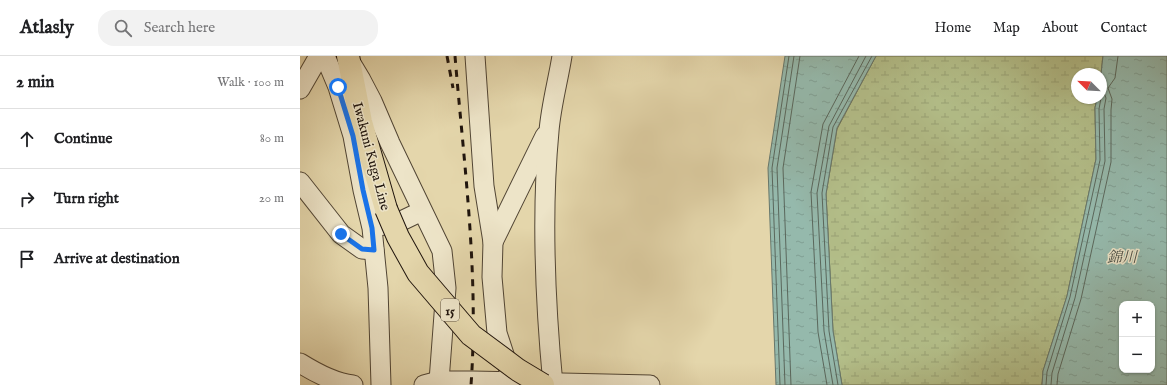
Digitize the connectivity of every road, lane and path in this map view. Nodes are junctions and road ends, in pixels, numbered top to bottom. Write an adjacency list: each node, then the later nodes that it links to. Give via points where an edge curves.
1 (319, 56): 6 (street)
2 (325, 56): 10 (street, via 338,87 353,136)
3 (475, 56): 11 (street, via 484,186)
4 (562, 56): 7 (street)
5 (348, 58): 9 (street, via 372,101); 16 (main road, Iwakuni Kuga Line / 15, bridge, via 361,122 386,209 418,272 471,335 518,370)
6 (300, 89)
7 (549, 129): 11 (street); 16 (street, via 545,239)
8 (300, 182): 12 (street, via 341,234 362,249)
9 (422, 211): 10 (street, via 397,223); 14 (street, via 442,251 446,280)
10 (372, 228): 12 (street)
11 (493, 242): 15 (street, via 492,277 497,333)
12 (374, 250): 19 (street, via 378,288)
13 (300, 363): 18 (street, via 319,374)
14 (432, 383): 15 (street)
15 (513, 383): 16 (street)
16 (550, 384): 17 (street)
17 (596, 384): 20 (street)
18 (353, 385)
19 (381, 385)
20 (650, 385)

